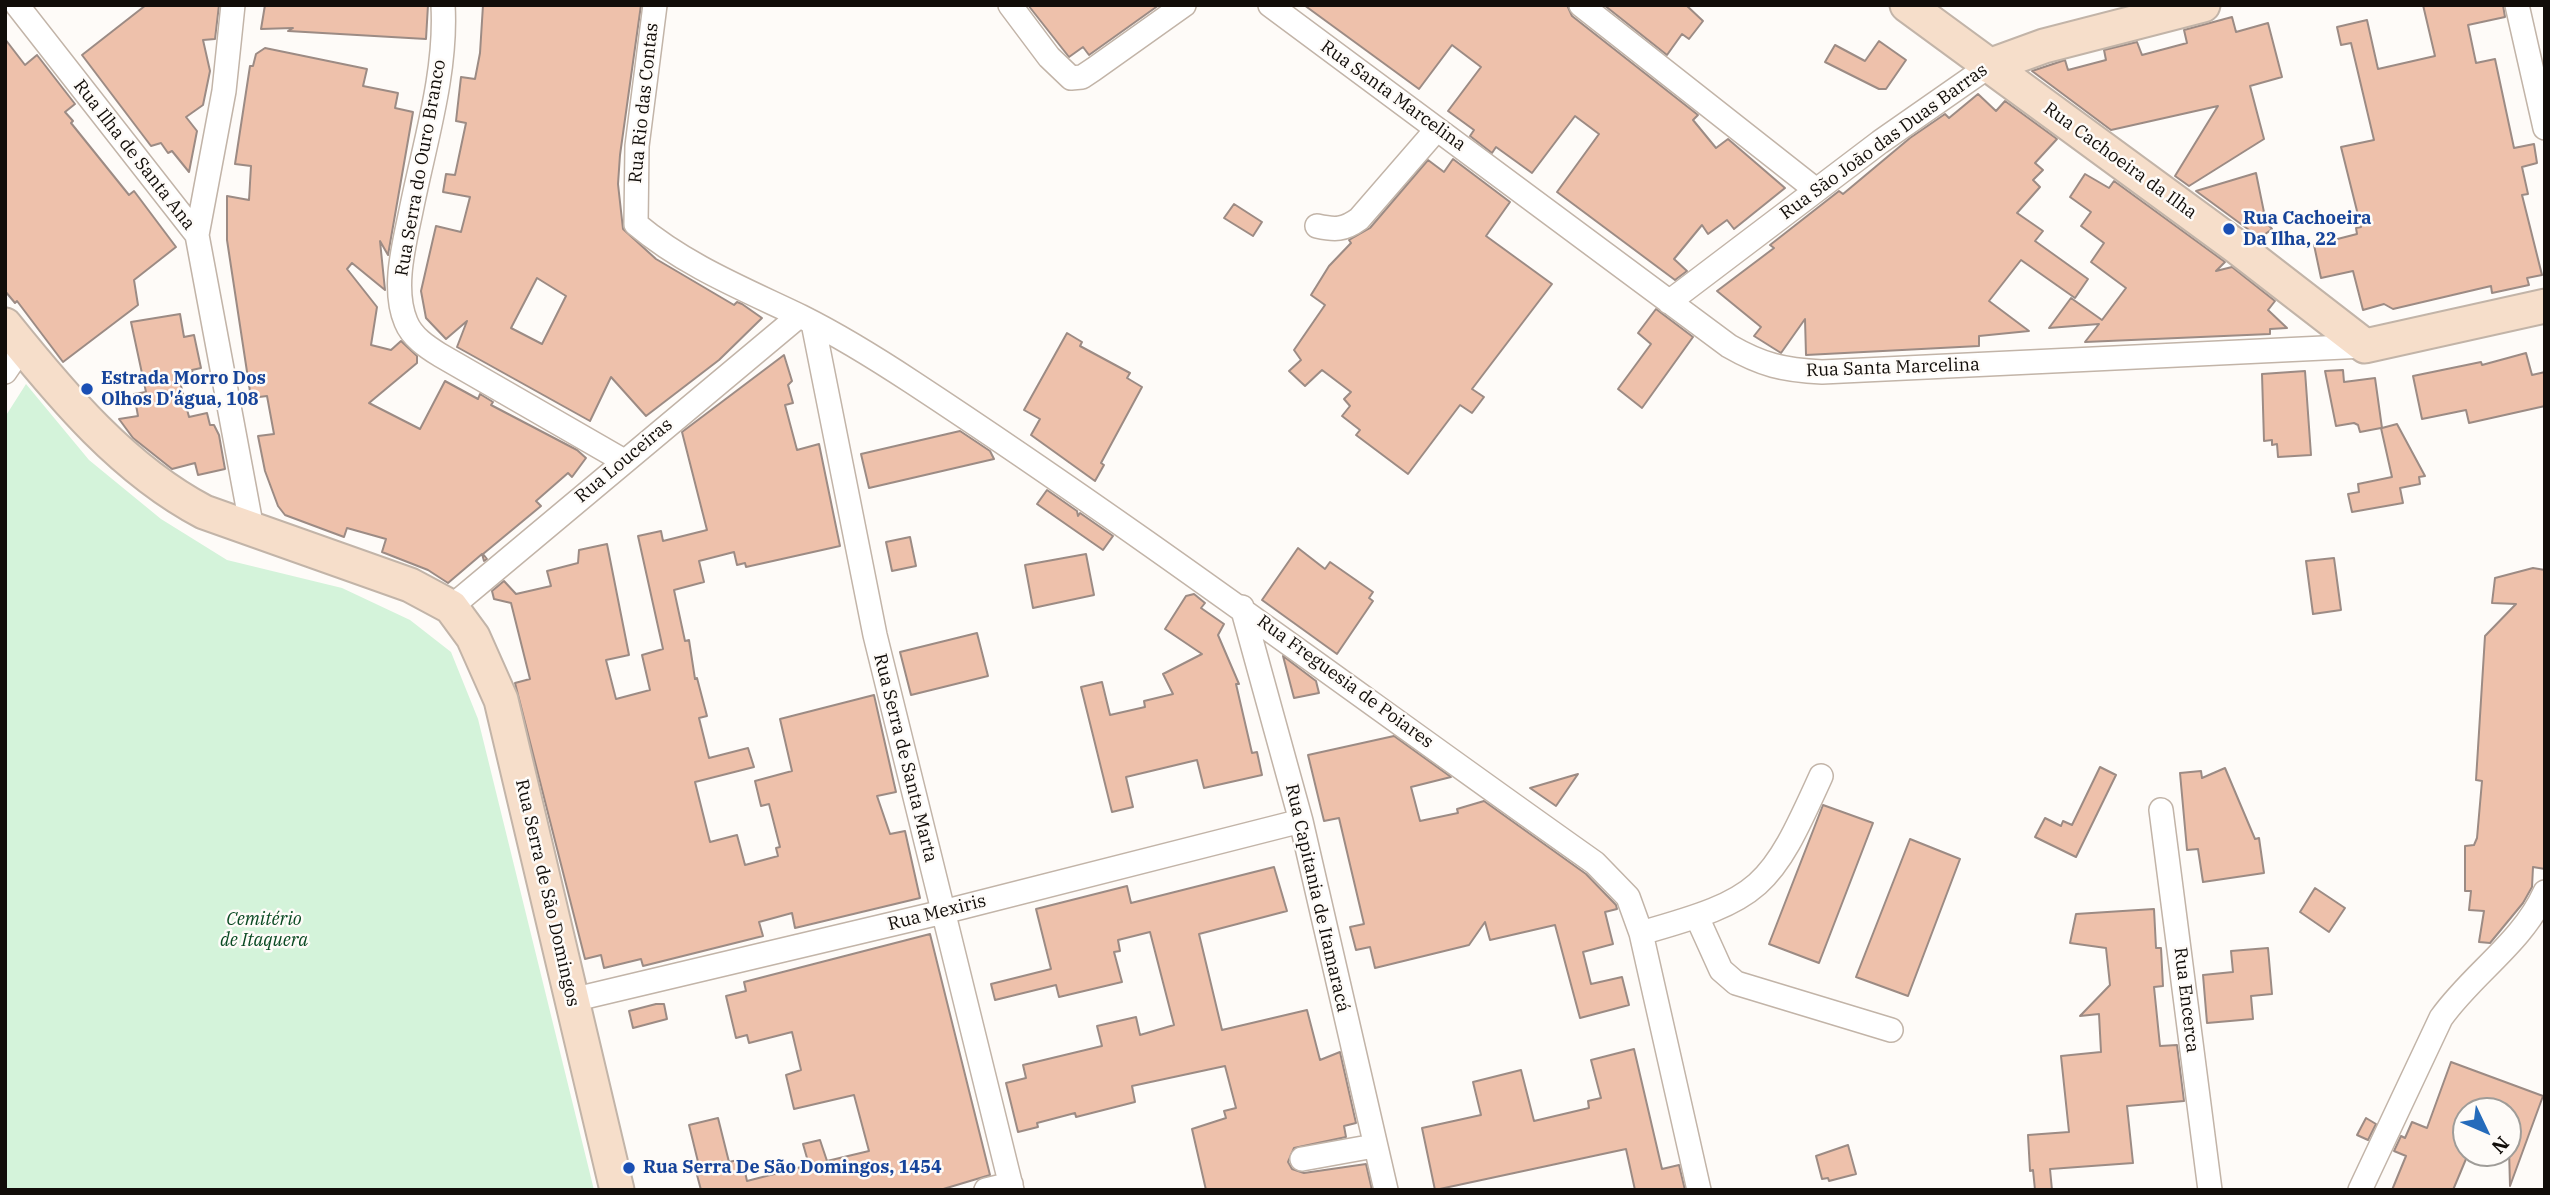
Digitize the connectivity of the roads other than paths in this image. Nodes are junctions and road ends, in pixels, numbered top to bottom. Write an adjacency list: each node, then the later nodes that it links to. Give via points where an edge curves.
1 (17, 5): 18 (street, Rua Ilha de Santa Ana)
2 (233, 5): 18 (street, via 224,91)
3 (443, 5): 24 (street, Rua Serra do Ouro Branco, via 441,61 400,284 407,325 440,355)
4 (655, 5): 21 (street, Rua Rio das Contas, via 638,146 636,224 706,272)
5 (1010, 5): 6 (street, via 1071,78 1082,77)
6 (1184, 5)
7 (1270, 5): 15 (street, Rua Santa Marcelina)
8 (1581, 5): 16 (street)
9 (1907, 5): 13 (main road, Rua Cachoeira da Ilha)
10 (2203, 5): 12 (main road, Rua São João das Duas Barras)
11 (2517, 5): 14 (street)
12 (2142, 12): 13 (main road, Rua São João das Duas Barras)
13 (1989, 65): 16 (street, Rua São João das Duas Barras); 22 (main road, Rua Cachoeira da Ilha)
14 (2545, 128)
15 (1437, 129): 17 (street, via 1359,219 1335,230); 19 (street, Rua Santa Marcelina)
16 (1816, 190): 19 (street, Rua São João das Duas Barras)
17 (1317, 226)
18 (197, 235): 25 (street, Rua Ilha de Santa Ana)
19 (1669, 302): 22 (street, Rua Santa Marcelina, via 1729,346 1759,363 1788,370 1869,371)
20 (2545, 306): 22 (main road, Rua Santa Marcelina)
21 (806, 319): 24 (street, Rua Louceiras); 27 (street, Rua Freguesia de Poiares, via 914,383); 32 (street, Rua Serra de Santa Marta)
22 (2365, 346)
23 (11, 348): 25 (main road, via 172,495)
24 (624, 461): 26 (street, Rua Louceiras)
25 (251, 529): 26 (main road, via 410,585)
26 (451, 607): 35 (main road, Rua Serra de São Domingos, via 478,646 501,700)
27 (1242, 607): 30 (street, Rua Capitania de Itamaracá); 34 (street, Rua Freguesia de Poiares, via 1595,863 1628,897)
28 (1821, 776): 33 (street, via 1769,875 1751,892)
29 (2161, 810): 44 (street, Rua Encerca)
30 (1301, 821): 32 (street, Rua Mexiris); 37 (street, Rua Capitania de Itamaracá)
31 (2545, 892): 45 (street, via 2520,933 2441,1018)
32 (943, 912): 35 (street, Rua Mexiris); 39 (street, Rua Serra de Santa Marta)
33 (1697, 917): 34 (street); 36 (street, via 1721,970 1736,984)
34 (1641, 933): 43 (street, Rua Freguesia de Poiares)
35 (572, 1000): 40 (main road, Rua Serra de São Domingos)
36 (1891, 1030)
37 (1374, 1146): 38 (street); 42 (street, Rua Capitania de Itamaracá)
38 (1302, 1159)
39 (1011, 1187): 41 (street)
40 (617, 1190)
41 (986, 1190)
42 (1386, 1190)
43 (1699, 1190)
44 (2210, 1190)
45 (2360, 1190)

